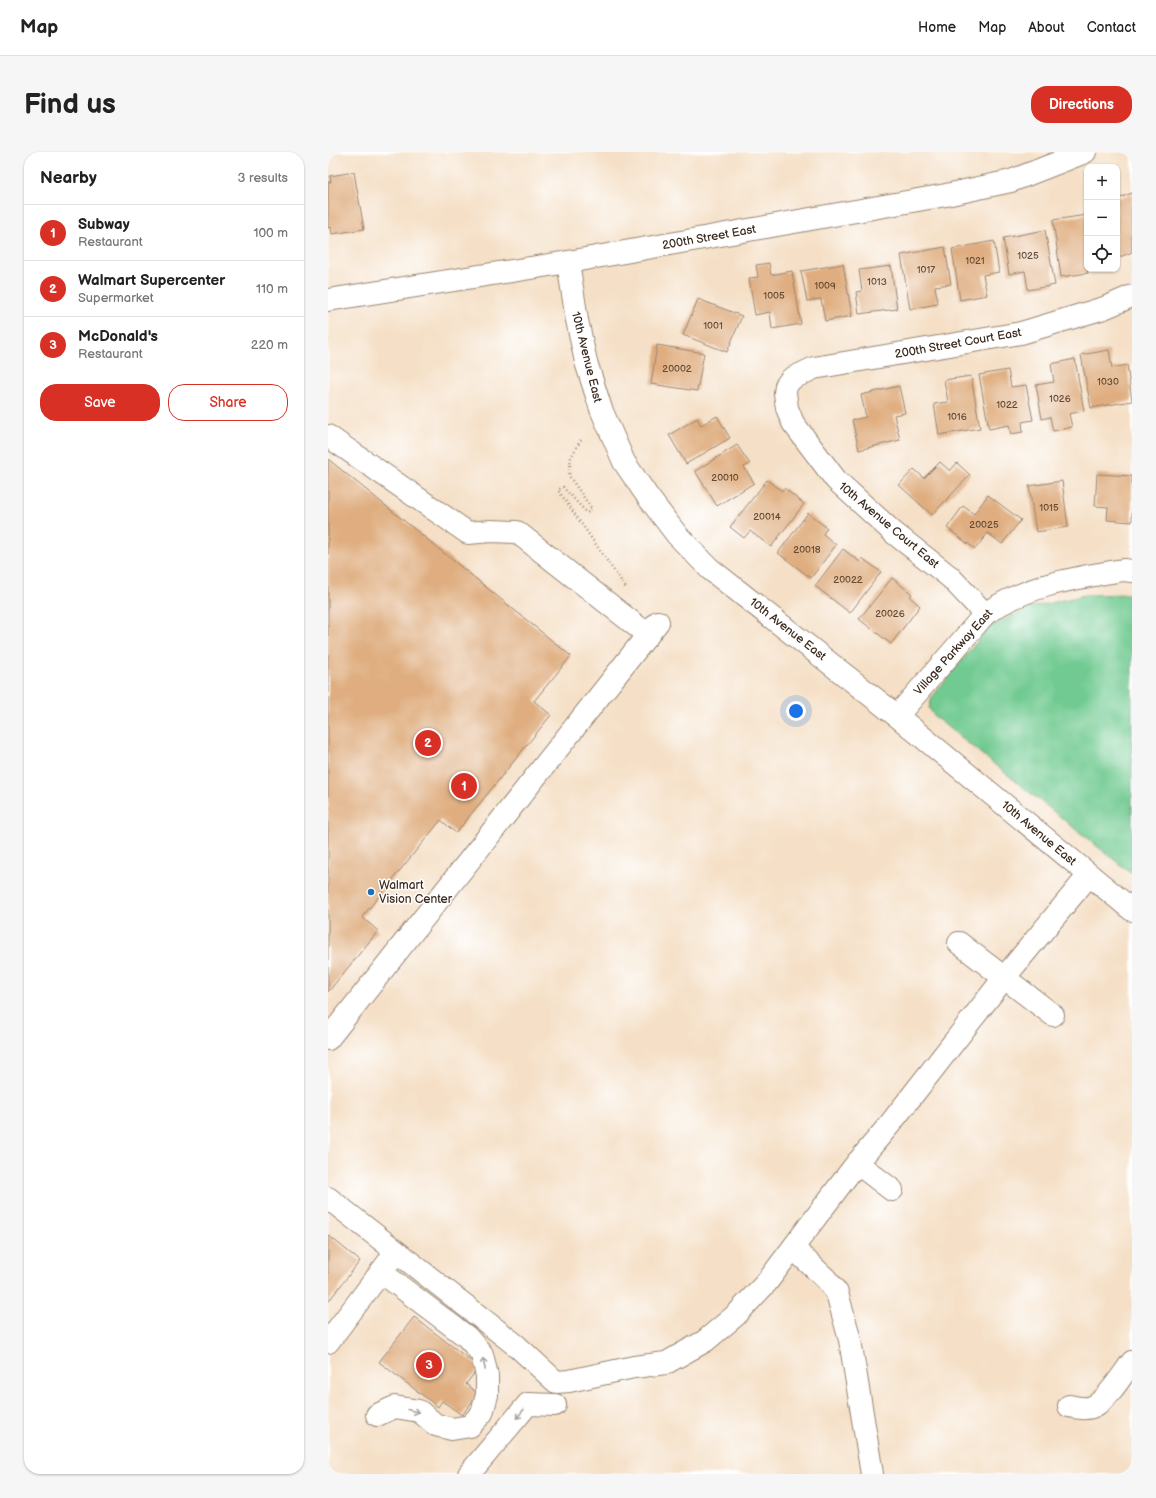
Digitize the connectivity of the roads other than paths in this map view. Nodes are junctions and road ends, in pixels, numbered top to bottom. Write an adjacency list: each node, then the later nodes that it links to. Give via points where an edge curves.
1 (1085, 152): 2 (street, 200th Street East, via 1012,181)
2 (568, 262): 4 (street, 200th Street East); 9 (street, 10th Avenue East, via 586,362 601,409 624,462 648,497 677,535 710,569)
3 (1132, 296): 5 (street, 200th Street Court East, via 1104,308 1021,333 814,368 790,379)
4 (328, 300)
5 (786, 386): 8 (street, 10th Avenue Court East, via 788,408 794,423 836,480 894,533 950,577)
6 (328, 436): 15 (street, via 468,533 517,532 653,629)
7 (1132, 571): 8 (street, Village Parkway East, via 1123,570 1062,580 1001,603)
8 (985, 614): 9 (street, Village Parkway East)
9 (897, 716): 10 (street, 10th Avenue East)
10 (1089, 875): 11 (street, 10th Avenue East); 13 (street)
11 (1132, 910)
12 (959, 943): 13 (street)
13 (1004, 978): 14 (street); 16 (street)
14 (1053, 1015)
15 (328, 1039)
16 (858, 1163): 17 (street); 19 (street)
17 (892, 1190)
18 (329, 1202): 20 (street)
19 (793, 1248): 20 (street, via 767,1282 736,1315 704,1341 666,1363 556,1382 517,1346); 28 (street, via 837,1293 850,1340)
20 (397, 1252): 21 (street)
21 (381, 1272): 22 (street); 26 (street, one-way to 21, via 396,1407 419,1411 436,1425 452,1429 470,1426 482,1413 487,1395 487,1376 482,1354 477,1348 467,1337)
22 (328, 1342)
23 (1132, 1362): 25 (street, via 1101,1401 1094,1406)
24 (554, 1405): 27 (street, one-way to 27, via 528,1404)
25 (1069, 1406)
26 (377, 1415)
27 (469, 1474)
28 (872, 1474)

